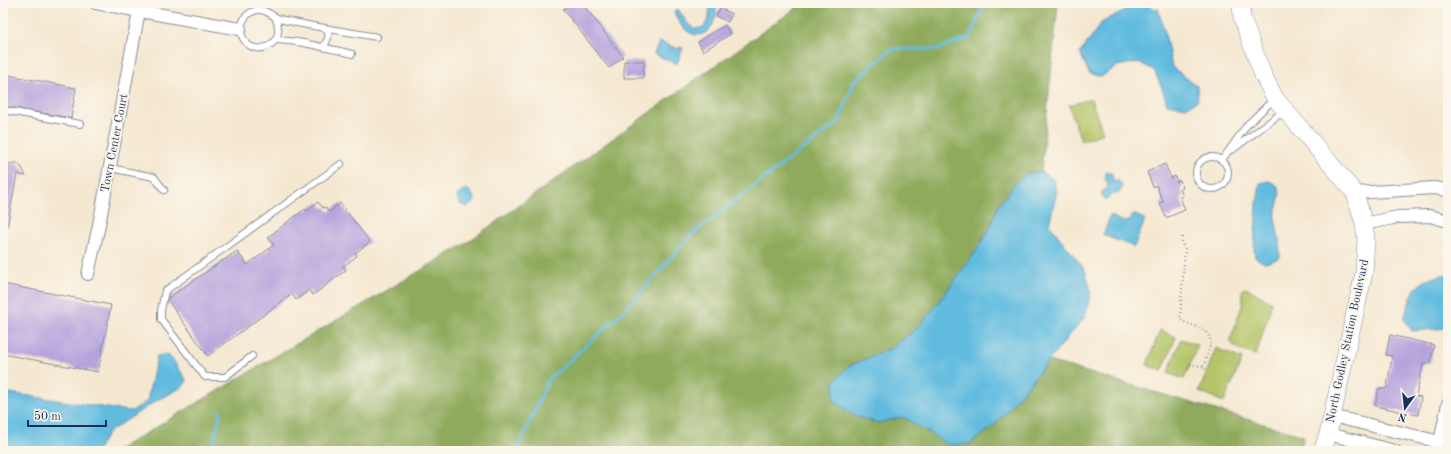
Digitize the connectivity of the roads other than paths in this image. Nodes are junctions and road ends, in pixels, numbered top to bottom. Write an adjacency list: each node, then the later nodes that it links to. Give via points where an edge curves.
1 (96, 3): 3 (street)
2 (1241, 3): 11 (street, North Godley Station Boulevard, via 1242,18 1263,75)
3 (140, 7): 6 (street); 17 (street, Town Center Court)
4 (275, 18): 5 (lane); 6 (lane, via 268,12 259,10 250,13 243,20); 8 (lane, via 279,25)
5 (324, 28): 7 (lane); 9 (lane, via 329,36)
6 (240, 29): 8 (lane, via 249,45 258,49 268,47)
7 (376, 36)
8 (276, 40): 9 (lane)
9 (324, 47): 10 (lane)
10 (352, 54)
11 (1280, 104): 14 (lane); 14 (lane, via 1247,125); 20 (street, North Godley Station Boulevard)
12 (3, 110): 13 (lane)
13 (80, 124)
14 (1227, 153): 15 (lane)
15 (1222, 160): 15 (lane, via 1215,156 1200,160 1195,175 1198,182 1212,189 1226,182 1227,166)
16 (341, 164): 24 (lane, via 165,291 161,319 205,377 225,377)
17 (110, 168): 18 (lane, via 154,177); 23 (street, Town Center Court)
18 (164, 190)
19 (1448, 190): 20 (street, via 1434,188)
20 (1355, 193): 22 (street, North Godley Station Boulevard)
21 (1448, 221): 22 (street, via 1430,216 1398,216)
22 (1364, 224): 26 (street, North Godley Station Boulevard, via 1364,272)
23 (88, 274)
24 (252, 356)
25 (1448, 404): 28 (street)
26 (1332, 416): 27 (street, North Godley Station Boulevard); 28 (street)
27 (1328, 434): 29 (street, North Godley Station Boulevard); 30 (street)
28 (1439, 447)
29 (1322, 451)
30 (1395, 451)

